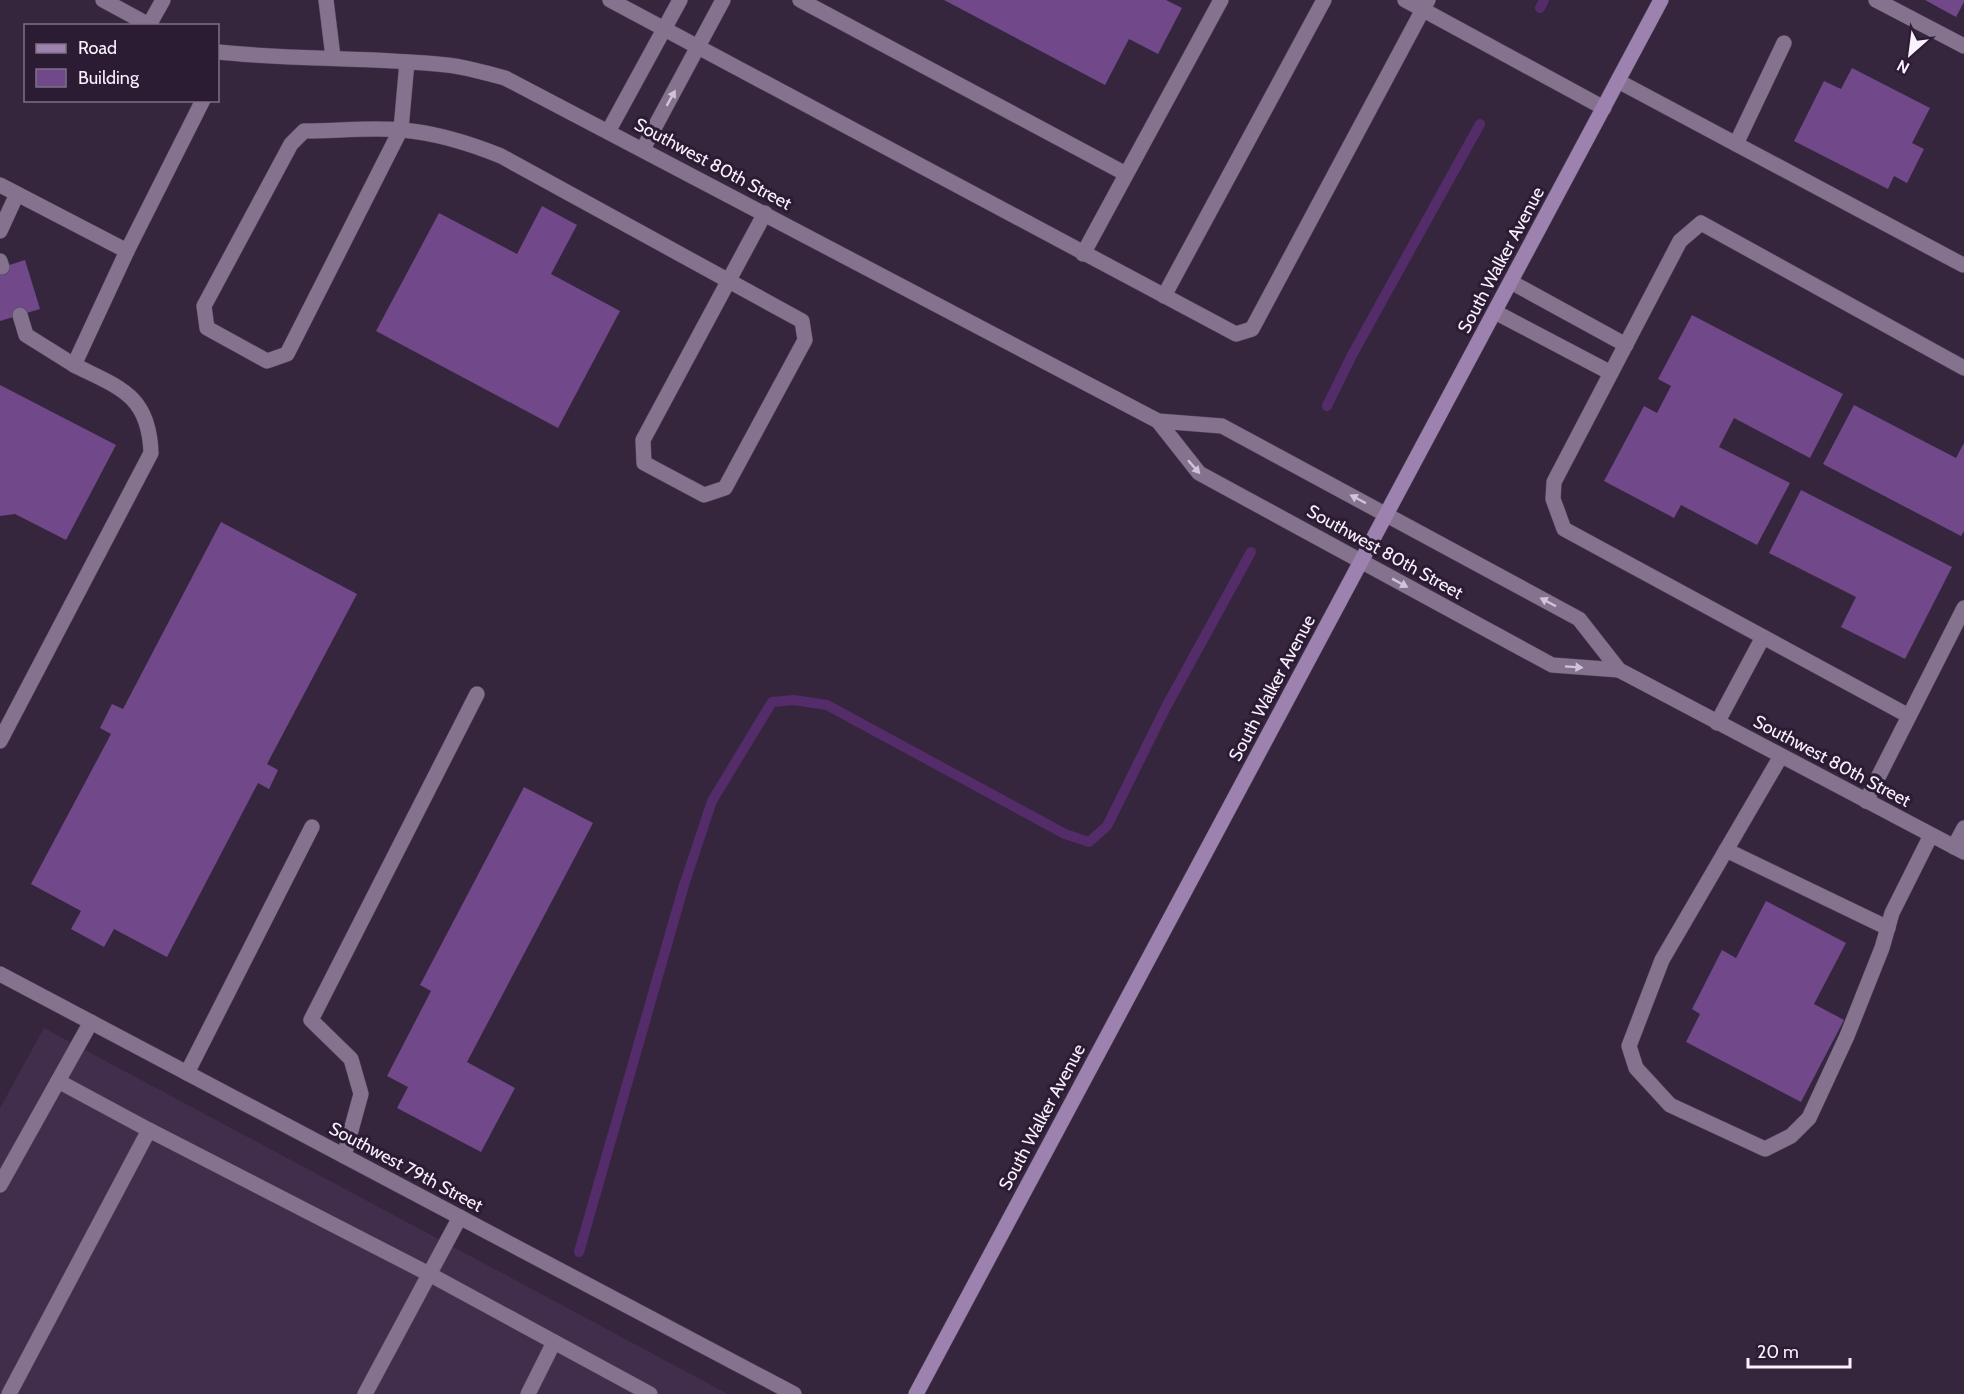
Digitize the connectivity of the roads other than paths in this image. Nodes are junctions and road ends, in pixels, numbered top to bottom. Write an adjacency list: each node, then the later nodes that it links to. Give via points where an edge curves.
1 (103, 0): 14 (street)
2 (163, 0): 15 (street)
3 (326, 0): 21 (street)
4 (610, 0): 16 (street)
5 (680, 0): 16 (street)
6 (723, 0): 19 (street)
7 (800, 0): 30 (street)
8 (1221, 0): 30 (street)
9 (1324, 0): 40 (street)
10 (1404, 0): 13 (street)
11 (1661, 0): 23 (main road, South Walker Avenue)
12 (1876, 0): 18 (street)
13 (1426, 5): 25 (street); 40 (street, via 1252,329 1236,334)
14 (148, 24)
15 (151, 24)
16 (664, 28): 19 (street); 27 (street)
17 (1784, 43): 28 (street)
18 (1964, 46)
19 (699, 47): 29 (street, one-way to 19); 36 (street)
20 (219, 52): 21 (street, Southwest 80th Street)
21 (333, 57): 22 (street, Southwest 80th Street)
22 (407, 62): 26 (street); 27 (street, Southwest 80th Street, via 450,65 505,78)
23 (1618, 81): 25 (main road, South Walker Avenue); 28 (street)
24 (202, 102): 35 (street)
25 (1604, 108): 39 (main road, South Walker Avenue)
26 (401, 129): 26 (street, via 304,131 291,144 204,306 207,328 267,361 286,354); 38 (street, via 434,134 501,156)
27 (609, 130): 29 (street, Southwest 80th Street)
28 (1736, 144): 37 (street)
29 (643, 149): 33 (street, Southwest 80th Street)
30 (1126, 174): 36 (street)
31 (0, 185): 32 (street)
32 (17, 194): 34 (street); 35 (street)
33 (765, 213): 38 (street); 47 (street, Southwest 80th Street)
34 (0, 231)
35 (127, 251): 44 (street)
36 (1083, 254): 40 (street)
37 (1963, 265)
38 (729, 280): 38 (street, via 643,440 644,463 704,495 725,488 804,340 802,321)
39 (1511, 282): 41 (main road, South Walker Avenue); 43 (street)
40 (1164, 296)
41 (1495, 312): 46 (street); 48 (main road, South Walker Avenue)
42 (20, 315): 44 (street, via 27,335)
43 (1626, 345): 45 (street, via 1680,241 1701,223); 46 (street)
44 (75, 364): 56 (street, via 129,392 150,428 151,453)
45 (1964, 368)
46 (1611, 373): 51 (street, via 1554,482 1553,500 1564,529)
47 (1158, 421): 48 (street, Southwest 80th Street, one-way to 47, via 1222,426); 49 (street, Southwest 80th Street, one-way to 49, via 1199,473)
48 (1387, 515): 49 (main road, South Walker Avenue); 52 (street, Southwest 80th Street, one-way to 48, via 1579,619)
49 (1362, 562): 52 (street, Southwest 80th Street, one-way to 52, via 1552,665); 80 (main road, South Walker Avenue)
50 (1964, 609): 54 (street)
51 (1762, 637): 54 (street); 55 (street)
52 (1619, 670): 55 (street, Southwest 80th Street)
53 (477, 694): 70 (street, via 311,1020 351,1059 361,1094)
54 (1909, 716): 58 (street)
55 (1717, 723): 57 (street, Southwest 80th Street)
56 (0, 741)
57 (1781, 756): 58 (street, Southwest 80th Street); 62 (street)
58 (1866, 801): 61 (street, Southwest 80th Street)
59 (312, 827): 67 (street)
60 (1964, 828): 63 (street)
61 (1931, 835): 63 (street, Southwest 80th Street); 64 (street)
62 (1726, 849): 64 (street); 64 (street, via 1662,960 1629,1046 1636,1068 1670,1105 1765,1149 1791,1136 1809,1118 1843,1046)
63 (1959, 850)
64 (1888, 928)
65 (0, 974): 66 (street, Southwest 79th Street)
66 (91, 1022): 67 (street, Southwest 79th Street); 68 (street)
67 (187, 1073): 70 (street, Southwest 79th Street)
68 (58, 1081): 69 (street); 71 (street)
69 (149, 1130): 73 (street); 75 (street)
70 (344, 1156): 72 (street, Southwest 79th Street)
71 (0, 1185)
72 (460, 1217): 73 (street); 79 (street, Southwest 79th Street)
73 (429, 1274): 74 (street); 76 (street)
74 (554, 1342): 77 (street); 78 (street)
75 (9, 1394)
76 (365, 1394)
77 (528, 1394)
78 (650, 1394)
79 (794, 1394)
80 (916, 1394)

